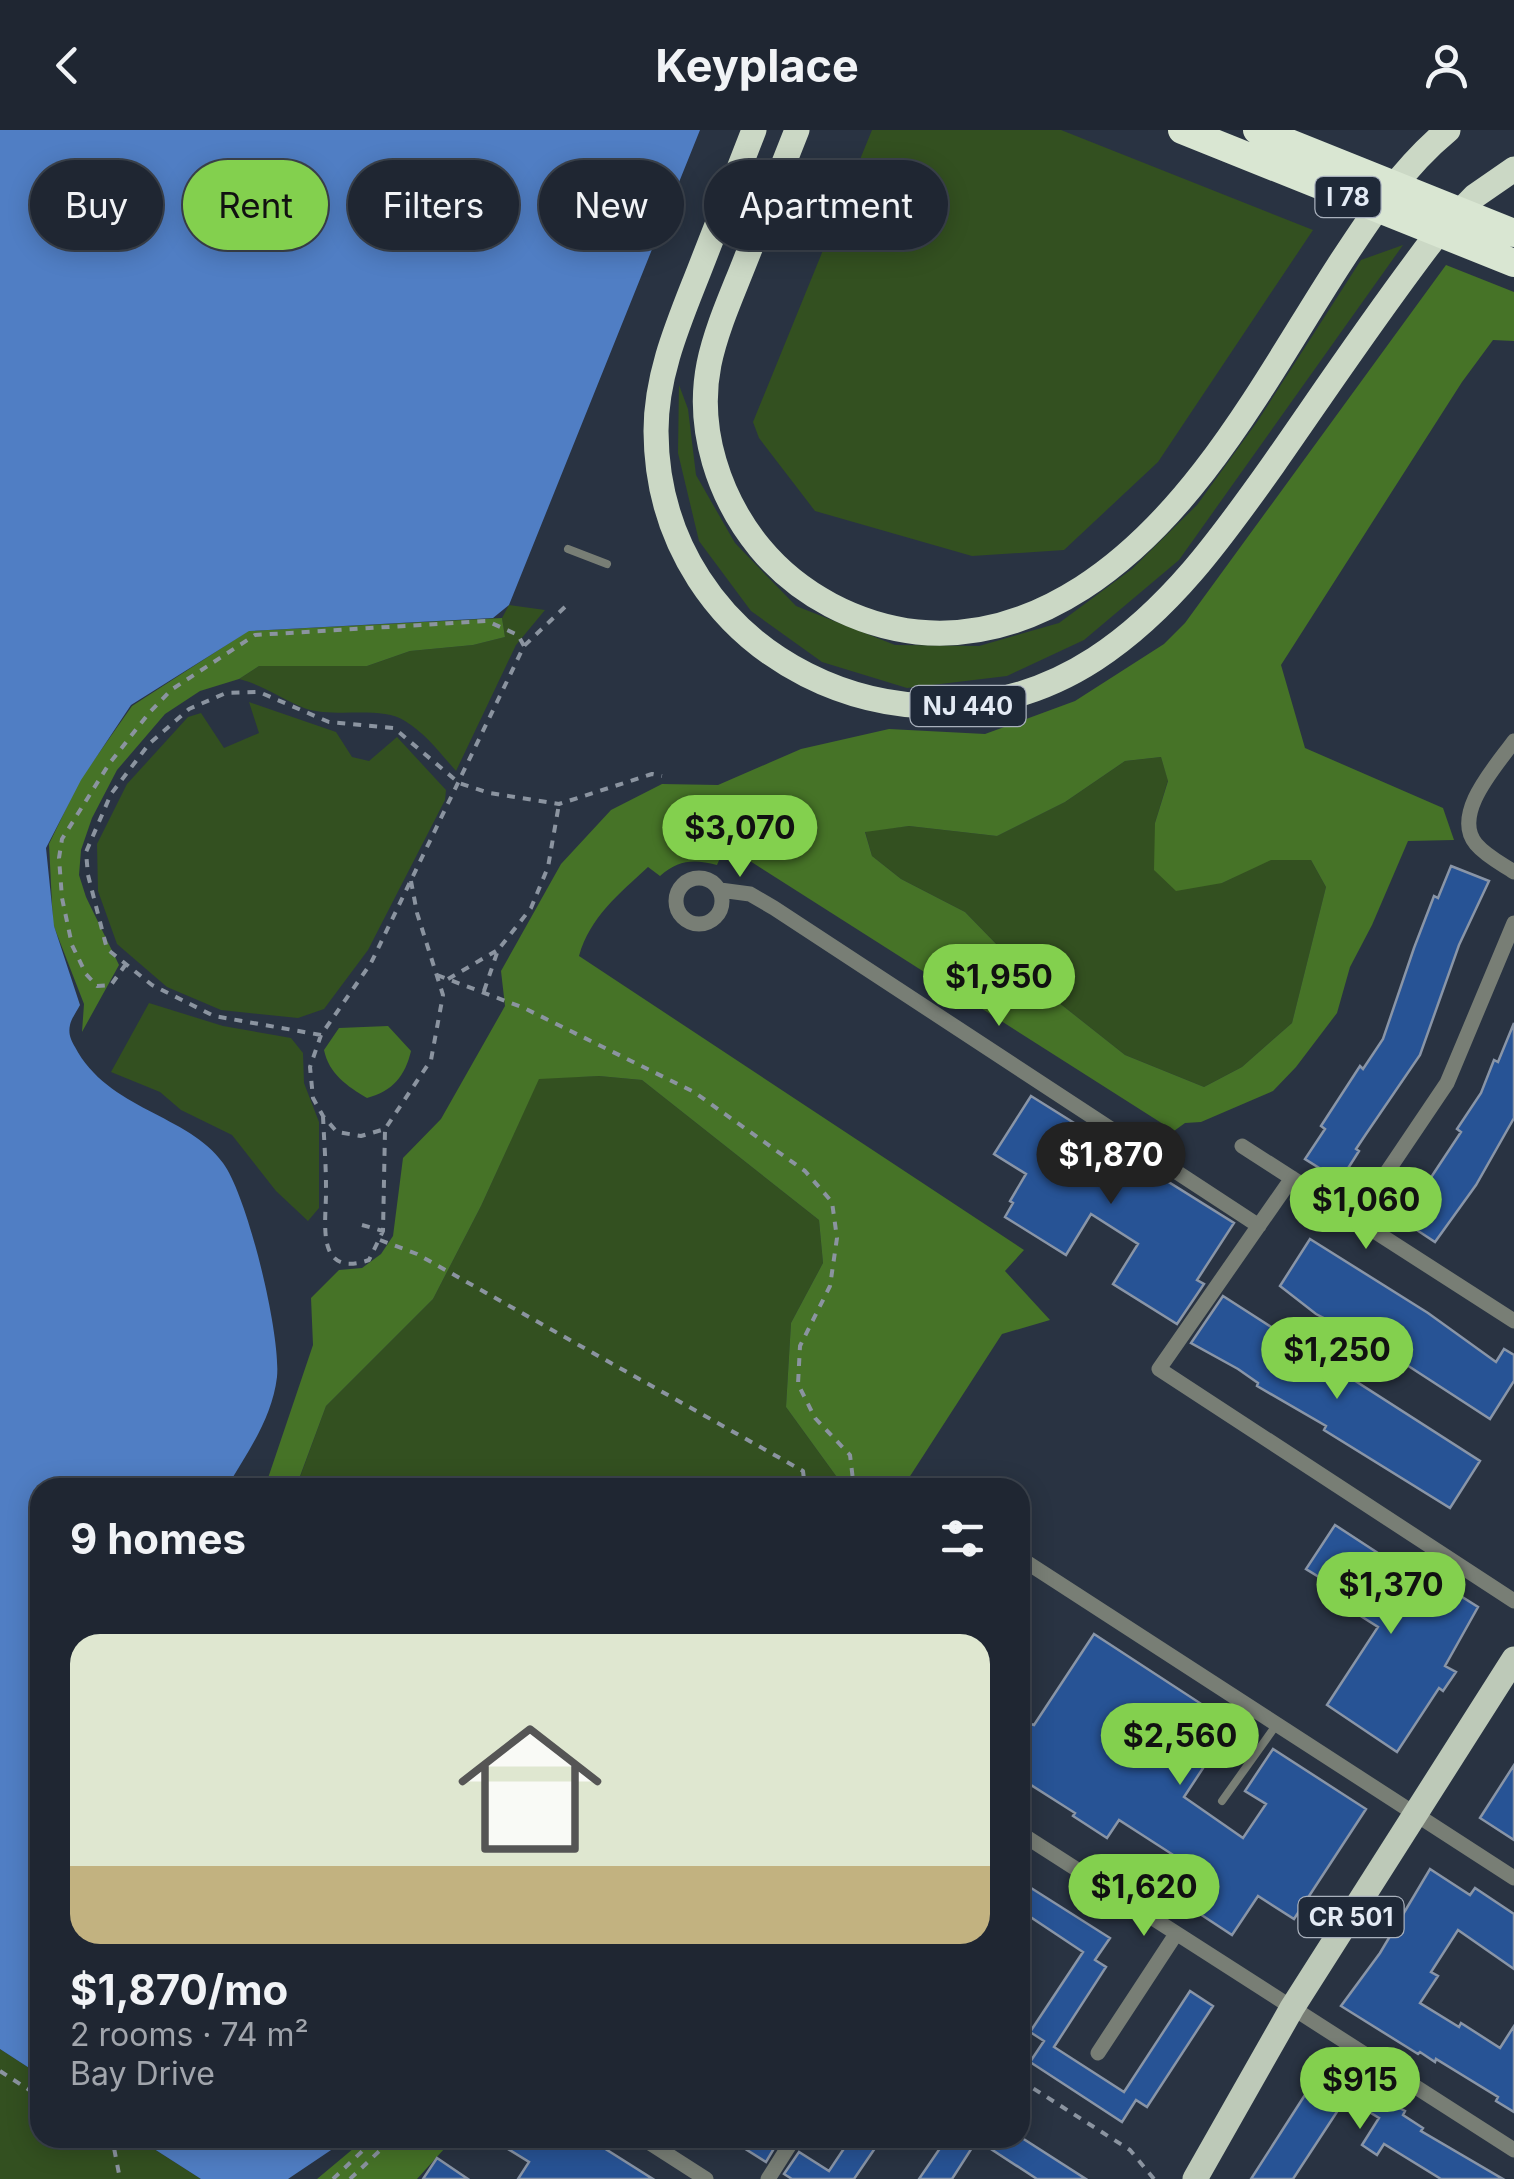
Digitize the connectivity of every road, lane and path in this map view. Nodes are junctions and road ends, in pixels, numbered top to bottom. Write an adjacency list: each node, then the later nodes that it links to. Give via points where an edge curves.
1 (754, 130): 6 (highway, NJ 440, via 662,378 656,431 666,502 704,584 768,650 846,692 933,708 985,704 1052,683 1100,656 1156,611 1226,530 1435,237)
2 (797, 130): 5 (highway, via 709,364 706,420 718,471 751,536 804,588 868,622 939,634 994,628 1045,610 1148,536 1207,467 1386,194)
3 (1182, 130): 8 (highway, I 78, bridge)
4 (1256, 130): 7 (highway, I 78, bridge)
5 (1448, 130)
6 (1514, 169)
7 (1514, 233)
8 (1514, 263)
9 (568, 549): 10 (lane)
10 (608, 564)
11 (568, 604): 12 (path)
12 (524, 646): 15 (path); 22 (path, via 518,635 487,622 255,635 172,690 108,764 62,839 62,898 86,974 97,986 111,986)
13 (1514, 740): 17 (street, via 1476,795 1469,832)
14 (662, 776): 16 (path)
15 (459, 783): 16 (path); 18 (path); 22 (path, via 394,728 329,722 258,692 226,693 189,709 149,744 111,794 86,852 107,949)
16 (559, 804): 21 (path, via 548,867 531,908)
17 (1514, 872)
18 (411, 880): 23 (path); 26 (path, via 371,963)
19 (720, 890): 33 (street, via 750,894 774,908)
20 (1514, 922): 31 (street, via 1448,1083)
21 (498, 950): 24 (path); 25 (path)
22 (126, 964): 26 (path, via 152,986 214,1016)
23 (437, 975): 24 (path); 28 (path, via 444,995 431,1060)
24 (448, 979): 25 (path)
25 (483, 992): 38 (path, via 694,1092 805,1171 832,1202 837,1238 830,1286 800,1346 798,1384 815,1418 850,1455)
26 (321, 1035): 27 (path, via 310,1068)
27 (322, 1116): 28 (path, via 337,1132 360,1136); 35 (path, via 328,1250 338,1262 354,1265 369,1260)
28 (385, 1129): 34 (path)
29 (1242, 1146): 30 (street)
30 (1292, 1178): 31 (street); 33 (street)
31 (1356, 1218): 36 (street)
32 (362, 1225): 34 (path)
33 (1259, 1226): 40 (street, via 1159,1369)
34 (383, 1231): 35 (path)
35 (380, 1240): 37 (path, via 417,1254 804,1471)
36 (1514, 1320)
37 (804, 1478)
38 (853, 1478)
39 (1030, 1564): 42 (street)
40 (1514, 1601)
41 (1514, 1659): 44 (main road, CR 501)
42 (1276, 1724): 43 (lane); 44 (street)
43 (1222, 1801)
44 (1416, 1815): 46 (street); 48 (main road, CR 501)
45 (1030, 1839): 47 (street)
46 (1514, 1878)
47 (1176, 1934): 48 (street); 49 (street)
48 (1292, 2008): 58 (street); 65 (main road, CR 501)
49 (1098, 2054)
50 (0, 2071): 52 (path)
51 (1030, 2086): 64 (path, via 1130,2150)
52 (30, 2090)
53 (114, 2148): 59 (path)
54 (365, 2148): 60 (path)
55 (383, 2148): 61 (path)
56 (658, 2148): 62 (street)
57 (788, 2148): 63 (street)
58 (1514, 2150)
59 (120, 2179)
60 (332, 2179)
61 (350, 2179)
62 (706, 2179)
63 (768, 2179)
64 (1154, 2179)
65 (1196, 2179)

